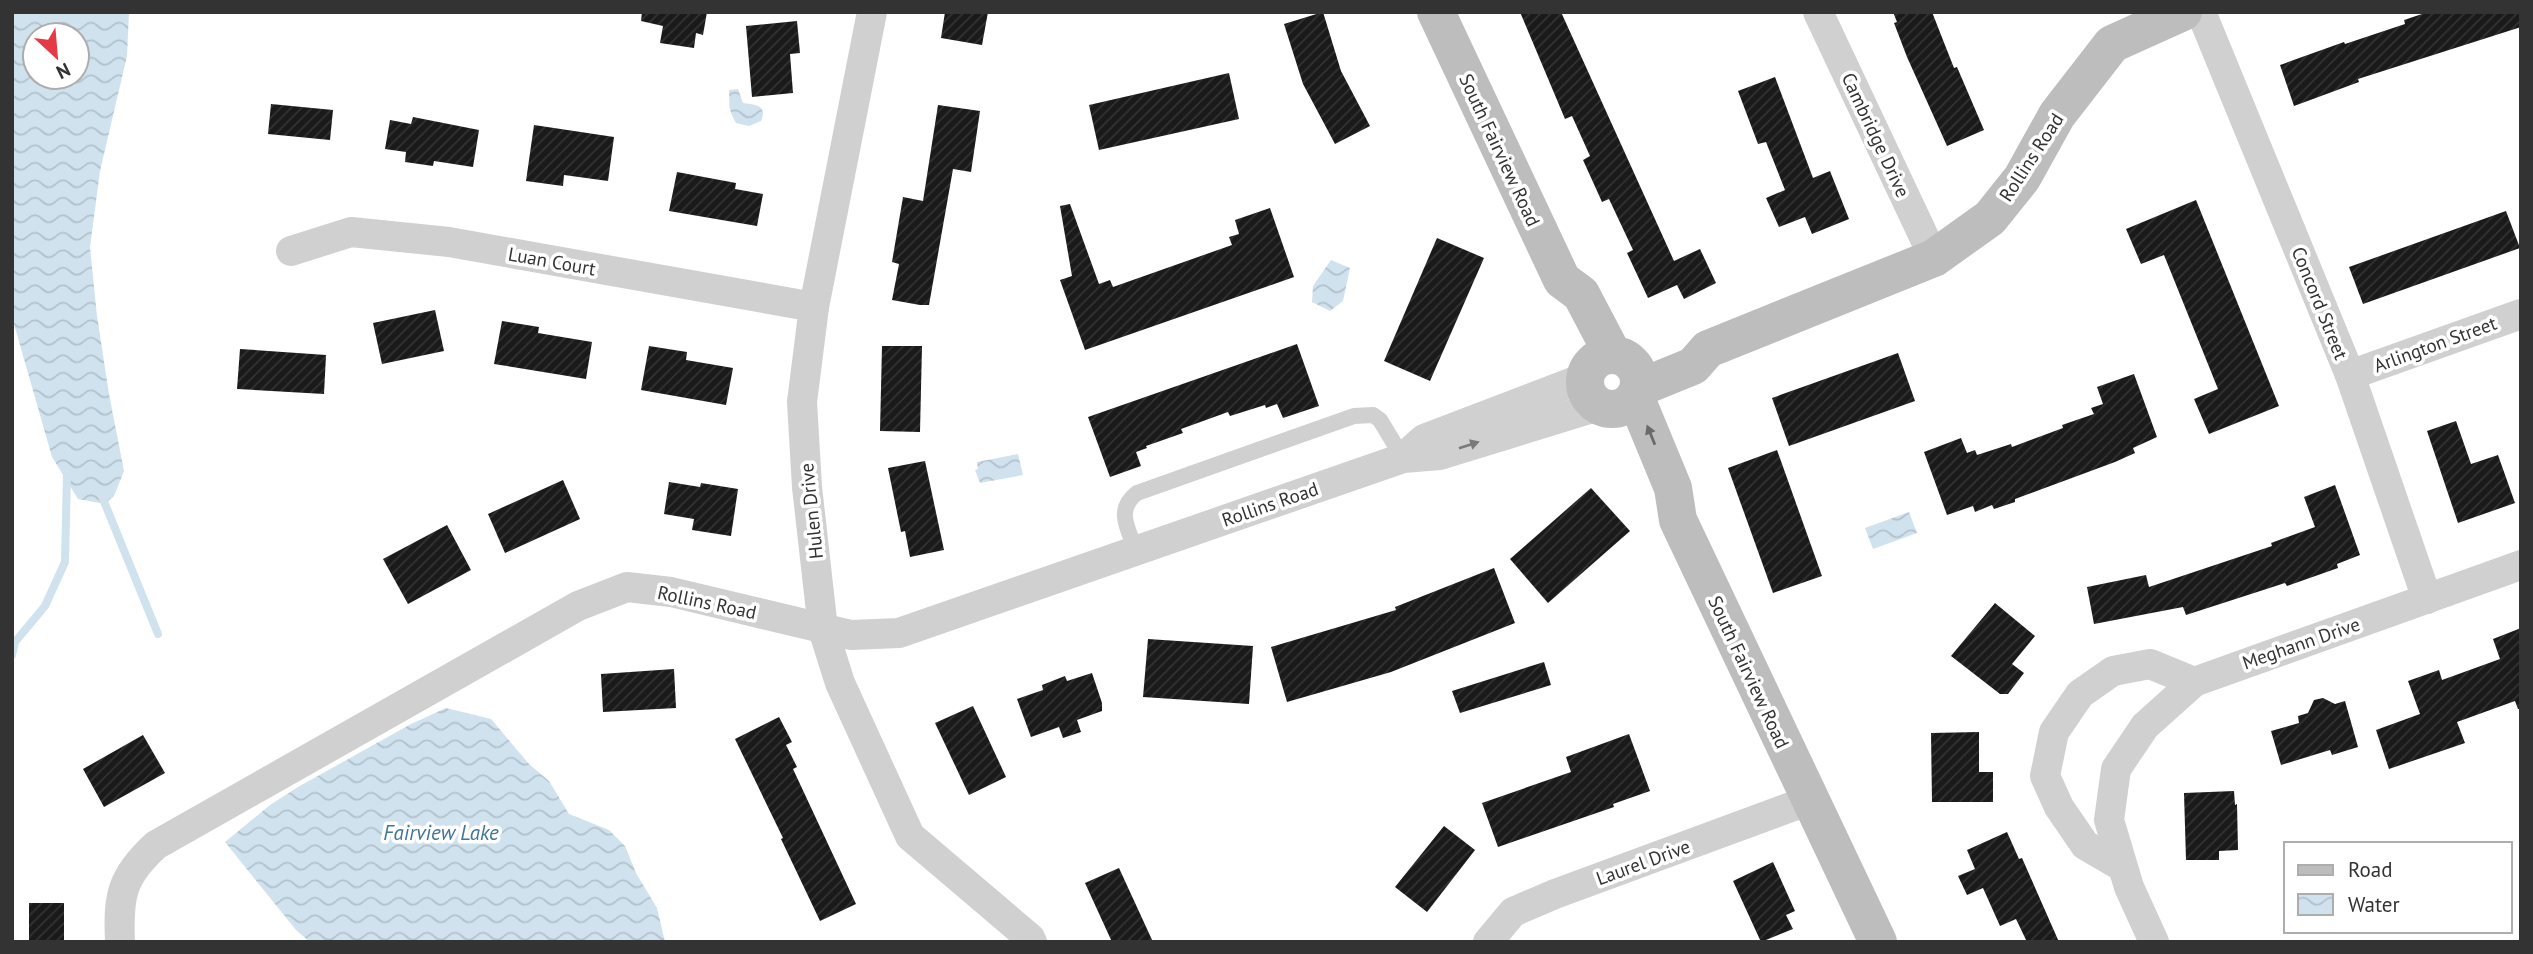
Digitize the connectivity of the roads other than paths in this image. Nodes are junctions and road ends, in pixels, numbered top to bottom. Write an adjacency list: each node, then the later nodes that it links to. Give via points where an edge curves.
1 (872, 12): 8 (street, Hulen Drive)
2 (1436, 12): 11 (street, South Fairview Road, via 1562,280 1581,294)
3 (1818, 12): 7 (street, Cambridge Drive)
4 (2183, 12): 7 (street, Rollins Road, via 2112,44 2057,115 2022,178 1990,218)
5 (2201, 12): 10 (street, Concord Street)
6 (291, 251): 8 (street, Luan Court, via 351,232 449,242)
7 (1934, 258): 11 (street, Rollins Road, via 1708,349 1693,366)
8 (814, 307): 16 (street, Hulen Drive, via 802,402)
9 (2521, 314): 10 (street, Arlington Street)
10 (2350, 375): 15 (street, Concord Street)
11 (1612, 383): 12 (street, Rollins Road, via 1440,455); 18 (street, South Fairview Road, via 1656,505 1678,520)
12 (1403, 458): 13 (street, Rollins Road); 13 (lane, via 1380,420 1373,415 1354,416 1137,493 1124,513)
13 (1136, 550): 16 (street, Rollins Road, via 899,633 851,635)
14 (2521, 565): 15 (street, Meghann Drive)
15 (2427, 599): 17 (street, Meghann Drive)
16 (823, 629): 20 (street, Rollins Road, via 671,592 626,587 578,606 156,845 139,860 123,886); 21 (street, Hulen Drive, via 840,683 910,836)
17 (2194, 682): 19 (street, Meghann Drive, via 2145,726 2116,769 2109,820); 19 (street, via 2150,664 2113,671 2080,694 2054,732 2045,776 2059,807 2085,845)
18 (1810, 800): 22 (street, Laurel Drive, via 1513,912); 23 (street, South Fairview Road)
19 (2122, 866): 24 (street)
20 (120, 942)
21 (1032, 942)
22 (1488, 942)
23 (1878, 942)
24 (2154, 942)

